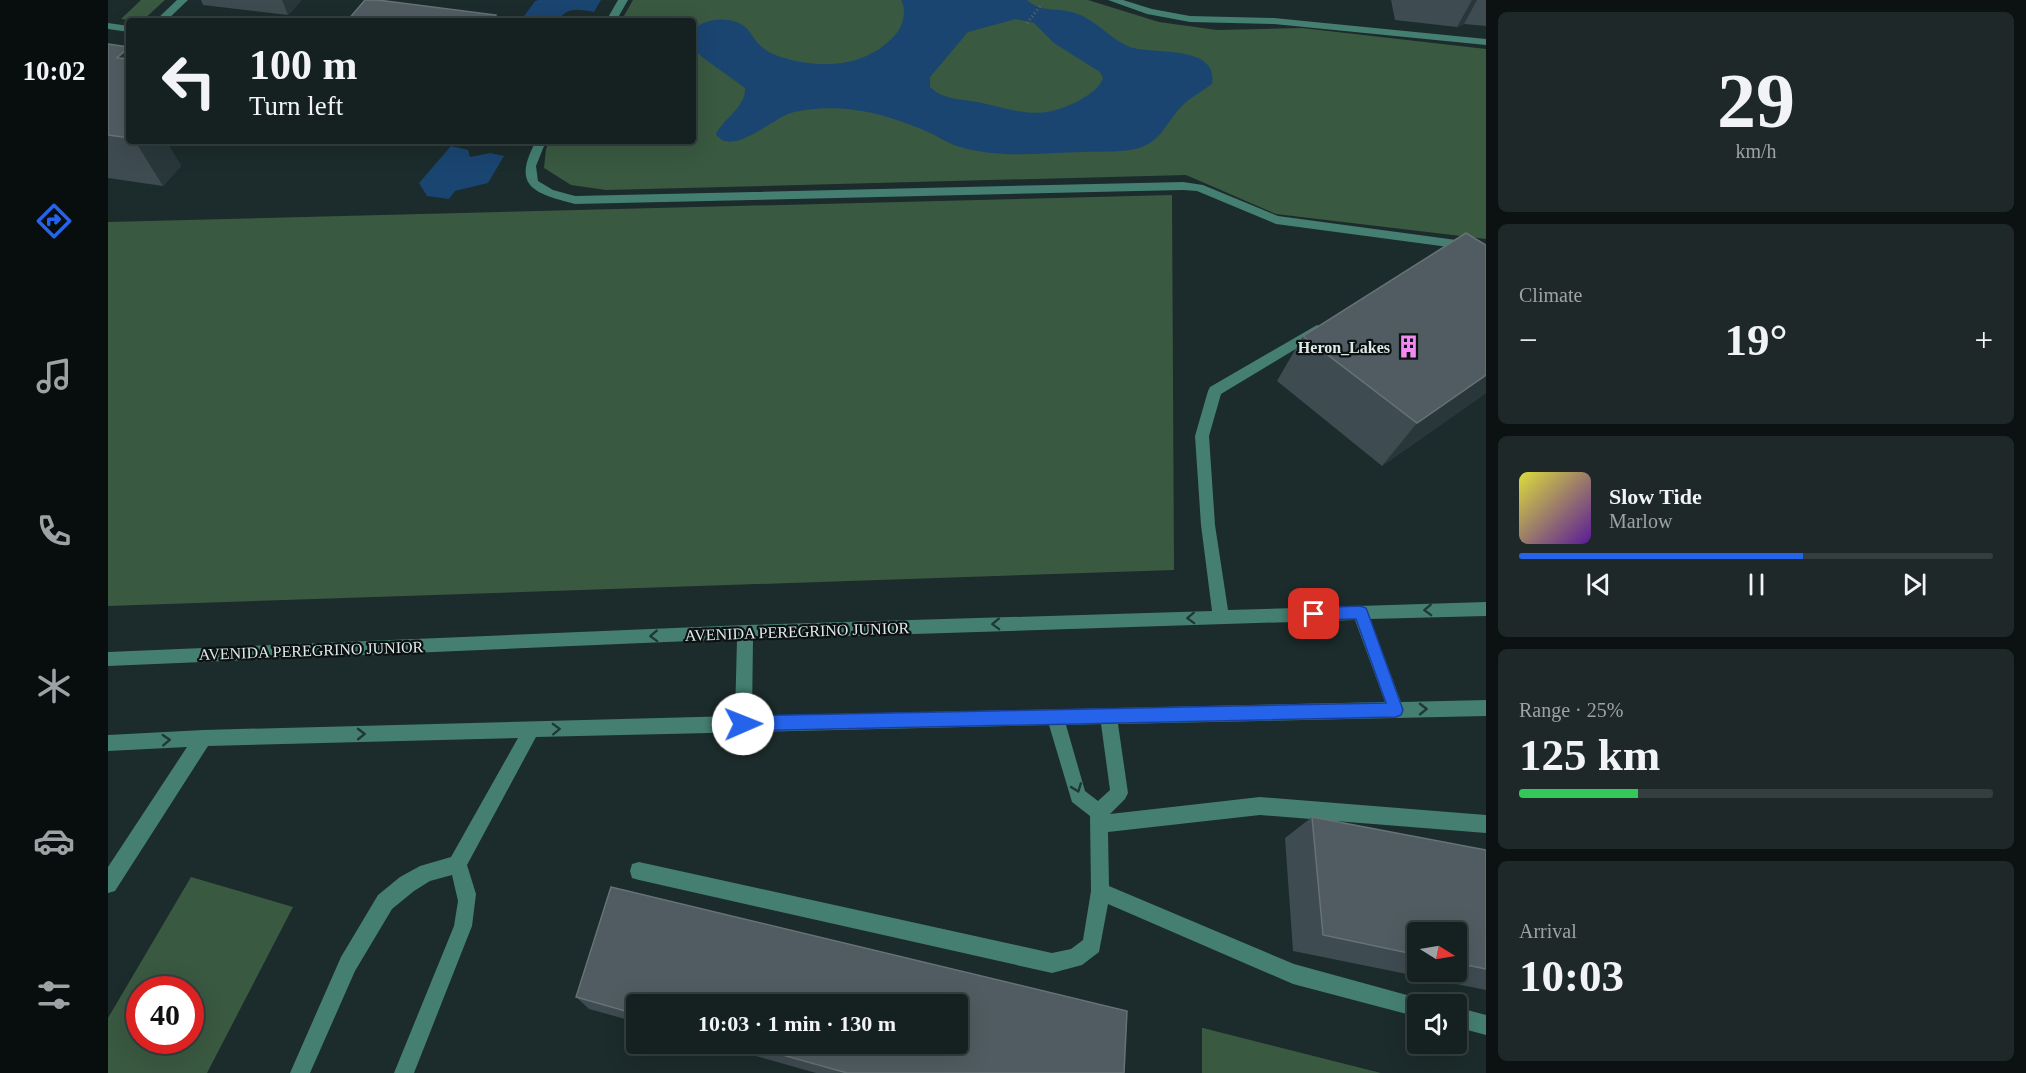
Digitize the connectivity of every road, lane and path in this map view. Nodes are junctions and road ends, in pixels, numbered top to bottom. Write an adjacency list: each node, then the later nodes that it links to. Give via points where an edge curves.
1 (183, 0): 5 (street)
2 (623, 0): 6 (street)
3 (1113, 0): 10 (street, via 1190,19 1274,21)
4 (1042, 4): 7 (path)
5 (163, 18)
6 (613, 18)
7 (1027, 23)
8 (108, 26): 9 (street)
9 (126, 29)
10 (1486, 42)
11 (538, 144): 12 (street, via 530,160 530,176 542,190 574,200 1183,186 1199,188 1276,220)
12 (1486, 248)
13 (1333, 321): 16 (street, via 1215,392 1202,436 1208,525)
14 (1486, 609): 15 (street, AVENIDA PEREGRINO JUNIOR, one-way to 15)
15 (1360, 613): 16 (street, AVENIDA PEREGRINO JUNIOR); 20 (street)
16 (1221, 617): 17 (street, AVENIDA PEREGRINO JUNIOR, one-way to 17)
17 (745, 632): 18 (street, AVENIDA PEREGRINO JUNIOR, one-way to 18); 23 (street)
18 (108, 659)
19 (1486, 708): 20 (street, one-way to 19)
20 (1396, 710): 22 (street)
21 (1055, 716): 22 (street); 23 (street); 27 (street, one-way to 27, via 1078,796)
22 (1108, 716): 27 (street, via 1119,793)
23 (743, 724): 24 (street, one-way to 23)
24 (531, 730): 25 (street, one-way to 24); 29 (street)
25 (202, 738): 26 (street, one-way to 25); 31 (street)
26 (108, 743)
27 (1100, 818): 28 (street, via 1260,806); 32 (street)
28 (1486, 824)
29 (457, 865): 36 (street, via 427,873 386,902 348,964); 37 (street, via 467,884 469,903)
30 (639, 871): 32 (street, via 1052,963 1075,958 1092,945)
31 (108, 884)
32 (1100, 891): 33 (street, via 1293,974)
33 (1407, 1004)
34 (1467, 1020): 35 (street)
35 (1486, 1025)
36 (300, 1073)
37 (404, 1073)

